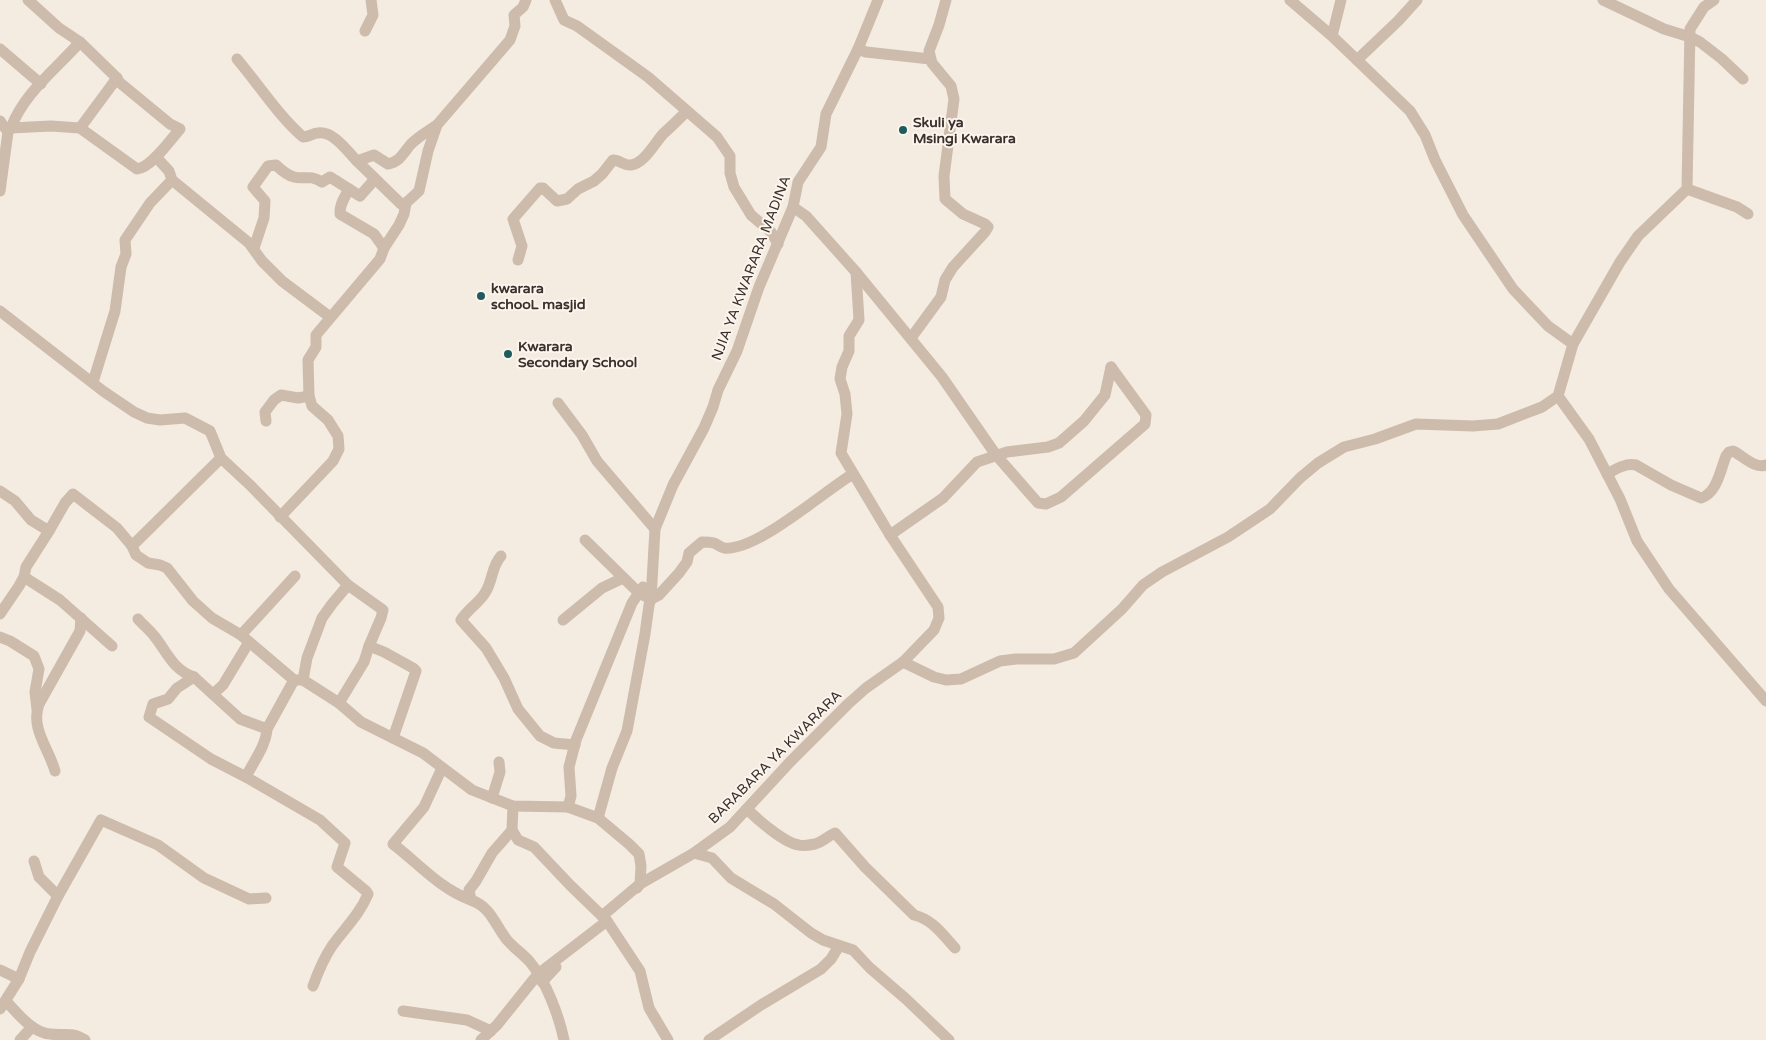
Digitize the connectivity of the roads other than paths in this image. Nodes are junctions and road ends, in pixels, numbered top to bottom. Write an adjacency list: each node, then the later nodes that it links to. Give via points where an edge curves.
1 (28, 0): 15 (street)
2 (371, 0): 12 (street, via 373,15)
3 (526, 0): 26 (street, via 514,15 515,26 510,40)
4 (555, 0): 24 (street, via 564,20 648,77)
5 (878, 0): 17 (street, NJIA YA KWARARA MADINA)
6 (946, 0): 19 (street, via 929,52)
7 (1290, 0): 13 (street)
8 (1341, 0): 13 (street)
9 (1417, 0): 20 (street)
10 (1603, 0): 14 (street, via 1664,29)
11 (1714, 0): 14 (street, via 1704,7 1690,29)
12 (365, 31)
13 (1332, 36): 20 (street)
14 (1690, 37): 22 (street, via 1722,59); 33 (street)
15 (80, 42): 21 (street); 23 (street)
16 (0, 49): 23 (street)
17 (858, 49): 19 (street); 37 (street, NJIA YA KWARARA MADINA, via 826,114 821,147 798,182)
18 (237, 59): 30 (street, via 262,93 303,137 326,133)
19 (930, 59): 46 (street, via 951,86 954,99 944,176 945,199 963,214 988,227 953,267 945,280 941,297)
20 (1358, 60): 47 (street, via 1414,117 1463,215 1513,289 1548,326)
21 (117, 78): 27 (street); 29 (street, via 180,129)
22 (1743, 79)
23 (41, 84): 28 (street)
24 (687, 111): 39 (street, via 725,147 730,156 734,187 750,215 771,232); 42 (street, via 634,165 627,166 613,160 598,177 567,199 557,201 540,188 513,219 522,246)
25 (0, 121): 28 (street)
26 (437, 126): 30 (street, via 411,144 395,163 388,164 374,155); 36 (street, via 420,191)
27 (80, 128): 28 (street, via 51,126); 29 (street, via 137,169)
28 (9, 130): 35 (street)
29 (156, 157): 32 (street, via 169,171)
30 (357, 161): 31 (street)
31 (375, 179): 34 (street, via 360,196); 36 (street, via 401,204)
32 (172, 180): 40 (street); 48 (street, via 150,203 125,240 126,254 115,311)
33 (1687, 188): 38 (street); 47 (street, via 1638,236)
34 (349, 189): 40 (street, via 330,178 322,182 314,177 296,178 276,165 268,166 253,186 265,202 264,218); 41 (street, via 340,214 374,234)
35 (0, 191)
36 (406, 203): 41 (street, via 399,225)
37 (793, 207): 39 (street, NJIA YA KWARARA MADINA); 43 (street, via 806,216)
38 (1748, 214)
39 (778, 244): 60 (street, NJIA YA KWARARA MADINA, via 704,428 673,484)
40 (254, 248): 45 (street, via 282,281)
41 (384, 248): 45 (street, via 380,259)
42 (518, 260)
43 (856, 272): 46 (street); 56 (street, BARABARA YA KWARARA, via 860,320 849,336 849,351 840,379 847,414 842,453)
44 (0, 311): 48 (street)
45 (330, 317): 49 (street, via 316,335 316,347 308,360)
46 (911, 338): 53 (street)
47 (1573, 344): 50 (street)
48 (93, 382): 54 (street, via 147,418 184,418 206,429 213,437)
49 (309, 396): 52 (street, via 281,395 265,412); 59 (street, via 312,406 328,420 338,436 339,449 333,461)
50 (1558, 396): 57 (street, via 1589,440); 81 (street, via 1542,407 1498,424 1416,424 1344,447 1312,468 1270,508 1228,537 1142,585 1122,609 1074,653 1054,659 1000,661 961,679 934,677)
51 (558, 403): 60 (street, via 597,460)
52 (266, 420)
53 (996, 455): 53 (street, via 1038,503 1046,504 1061,497 1145,424 1146,415 1111,367 1105,394 1084,421 1059,443); 62 (street, via 977,462 943,498)
54 (220, 458): 59 (street); 64 (street)
55 (1766, 466): 57 (street, via 1755,465 1733,451 1729,452 1714,487 1708,496 1701,498 1636,465 1622,466)
56 (853, 474): 62 (street, BARABARA YA KWARARA); 72 (street, via 756,540 724,548 702,542 689,554 679,573 659,595)
57 (1607, 474): 85 (street, via 1637,541 1669,589)
58 (0, 491): 61 (street, via 15,500 31,520)
59 (280, 517): 70 (street)
60 (657, 524): 68 (street)
61 (49, 531): 64 (street, via 73,494 117,528); 67 (street, via 26,567)
62 (890, 535): 81 (street, BARABARA YA KWARARA, via 938,607 939,618 934,630)
63 (585, 540): 69 (street)
64 (132, 546): 78 (street, via 136,555 148,563 167,568 193,601 212,618)
65 (501, 556): 90 (street, via 485,593 462,620 486,648 518,708 540,736 554,743)
66 (295, 576): 78 (street)
67 (24, 577): 73 (street); 74 (street)
68 (652, 577): 71 (street); 72 (street)
69 (623, 578): 71 (street); 76 (street, via 602,588)
70 (348, 586): 80 (street, via 383,610); 83 (street, via 322,618)
71 (639, 593): 72 (street); 90 (street, via 632,603)
72 (651, 599): 99 (street, via 626,731)
73 (0, 614)
74 (81, 618): 79 (street); 87 (street, via 80,631)
75 (138, 619): 82 (street, via 173,663 186,675)
76 (563, 620)
77 (0, 637): 87 (street, via 34,656 40,672 35,692)
78 (245, 638): 83 (street); 84 (street, via 223,685)
79 (112, 646)
80 (369, 646): 86 (street, via 364,662); 89 (street, via 416,672)
81 (902, 662): 98 (street, BARABARA YA KWARARA, via 848,704)
82 (194, 677): 84 (street); 94 (street, via 177,688 168,700 153,704 149,718 211,759)
83 (299, 680): 86 (street); 88 (street)
84 (213, 694): 88 (street, via 240,719)
85 (1766, 701)
86 (340, 704): 89 (street, via 361,722)
87 (37, 710): 93 (street, via 37,728)
88 (267, 729): 94 (street)
89 (392, 738): 92 (street, via 423,753)
90 (575, 745): 97 (street, via 569,767 571,796)
91 (499, 762): 95 (street, via 500,772)
92 (442, 768): 95 (street, via 472,790); 106 (street, via 424,807 393,844 438,882 458,896)
93 (56, 772)
94 (246, 777): 113 (street, via 310,813 345,843 337,867 368,894 360,910 331,947)
95 (492, 798): 96 (street)
96 (513, 806): 97 (street); 100 (street)
97 (568, 807): 99 (street)
98 (747, 808): 101 (street, BARABARA YA KWARARA, via 730,827); 109 (street, via 775,833 798,845 815,844 835,833 914,915 923,917)
99 (598, 818): 103 (street, via 639,854)
100 (512, 830): 106 (street, via 492,853 469,890); 107 (street, via 518,840 534,847)
101 (694, 853): 103 (street, BARABARA YA KWARARA); 108 (street, via 712,858 732,878 780,908 810,933)
102 (34, 862): 104 (street, via 38,877)
103 (640, 884): 107 (street, BARABARA YA KWARARA)
104 (58, 896): 105 (street, via 101,820 158,845 204,878 249,899); 112 (street)
105 (266, 898)
106 (471, 900): 111 (street, via 478,902 494,918)
107 (605, 918): 111 (street, BARABARA YA KWARARA); 122 (street, via 640,971 649,1008)
108 (839, 946): 123 (street, via 821,969); 124 (street, via 853,950)
109 (955, 948)
110 (0, 970): 112 (street)
111 (540, 978): 117 (street, BARABARA YA KWARARA); 121 (street)
112 (19, 979): 114 (street)
113 (313, 986)
114 (3, 1005): 116 (street)
115 (403, 1011): 117 (street, via 467,1020)
116 (32, 1027): 118 (street); 119 (street, via 48,1034 76,1034)
117 (491, 1031): 120 (street, BARABARA YA KWARARA)
118 (20, 1040)
119 (85, 1040)
120 (480, 1040)
121 (564, 1040)
122 (668, 1040)
123 (709, 1040)
124 (950, 1040)

